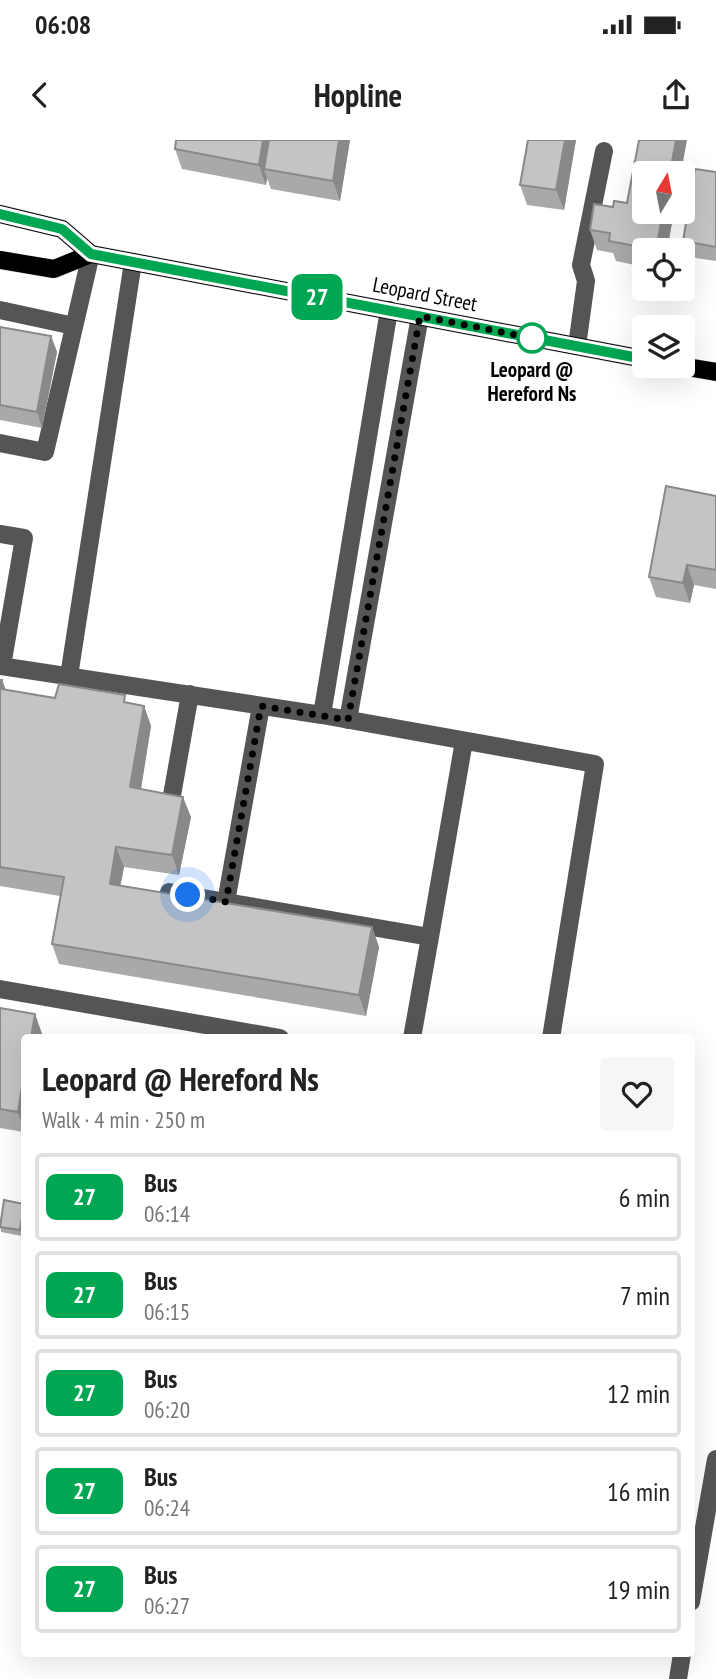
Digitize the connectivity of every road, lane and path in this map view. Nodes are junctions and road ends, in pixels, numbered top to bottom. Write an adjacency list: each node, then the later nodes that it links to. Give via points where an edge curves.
1 (604, 151): 10 (street, via 581,265 586,281)
2 (0, 214): 3 (main road, Leopard Street, via 62,229)
3 (91, 254): 4 (main road, via 54,269); 5 (main road, Leopard Street); 9 (street)
4 (0, 260)
5 (133, 262): 7 (main road, Leopard Street); 19 (street)
6 (0, 310): 9 (street)
7 (389, 310): 8 (main road, Leopard Street); 15 (street)
8 (420, 316): 10 (main road, Leopard Street); 16 (street)
9 (74, 326): 14 (street, via 50,413 45,452)
10 (576, 346): 11 (main road, Leopard Street)
11 (632, 357)
12 (695, 368): 13 (main road)
13 (716, 372)
14 (0, 443)
15 (356, 510): 16 (street); 22 (street)
16 (384, 515): 23 (street)
17 (0, 534): 18 (street, via 24,538)
18 (1, 666): 19 (street)
19 (69, 676): 20 (street)
20 (190, 694): 21 (street); 25 (street)
21 (261, 706): 22 (street); 27 (street)
22 (322, 715): 23 (street)
23 (348, 720): 24 (street)
24 (464, 741): 28 (street); 32 (street, via 595,764)
25 (172, 801)
26 (169, 892): 27 (street)
27 (226, 902): 28 (street)
28 (430, 937): 31 (street)
29 (0, 989): 30 (street)
30 (257, 1034)
31 (413, 1034)
32 (552, 1034)
33 (716, 1459): 34 (street)
34 (695, 1579)
35 (682, 1657): 36 (street)
36 (678, 1679)

